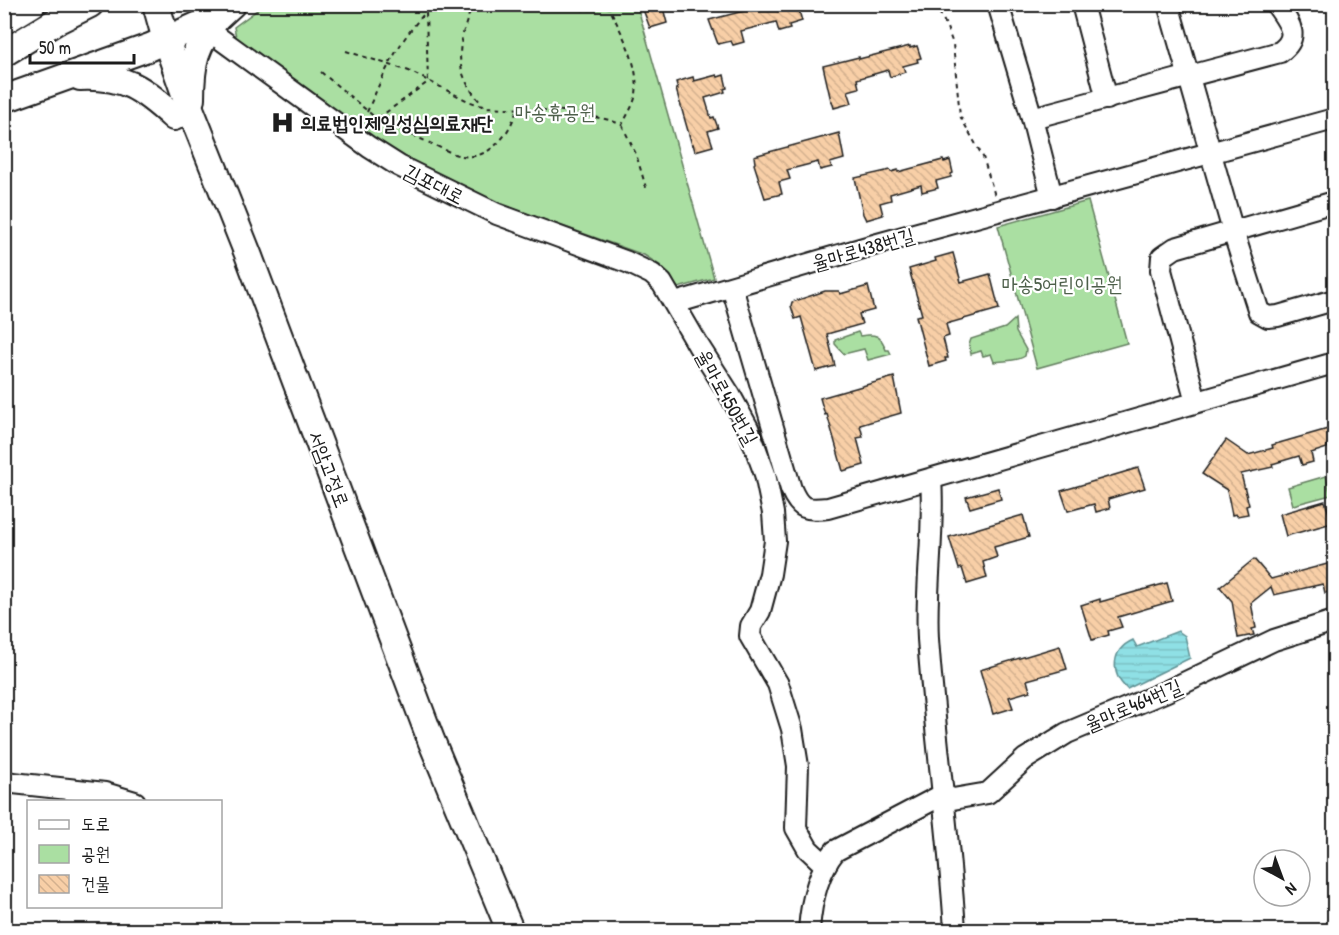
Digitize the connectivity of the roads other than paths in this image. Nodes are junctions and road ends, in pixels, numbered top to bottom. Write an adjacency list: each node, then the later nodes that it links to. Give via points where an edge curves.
1 (32, 4): 10 (main road)
2 (90, 4): 12 (main road)
3 (139, 4): 11 (main road, 서암고정로)
4 (156, 4): 11 (main road, 서암고정로)
5 (999, 4): 18 (street)
6 (1082, 4): 16 (street)
7 (1167, 4): 13 (street)
8 (1276, 4): 13 (street, via 1291,26 1286,48)
9 (220, 17): 11 (main road); 17 (main road, via 194,58); 26 (street, 김포대로, via 369,147 399,166 497,214 642,269 662,284)
10 (4, 21)
11 (158, 44): 14 (main road); 17 (main road, 서암고정로)
12 (4, 53)
13 (1189, 77): 16 (street); 20 (street)
14 (62, 78): 15 (main road); 17 (main road, via 122,80)
15 (4, 99)
16 (1107, 99): 18 (street)
17 (182, 114): 35 (main road, 서암고정로, via 414,745); 36 (main road, 서암고정로, via 248,254 431,740)
18 (1032, 118): 21 (street)
19 (1335, 119): 20 (street, 율마로438번길)
20 (1212, 153): 21 (street, 율마로438번길); 23 (street)
21 (1052, 197): 24 (street, 율마로438번길)
22 (1335, 202): 23 (street)
23 (1233, 231): 25 (street, via 1259,312 1268,317 1278,316); 28 (street, via 1175,248 1162,257 1161,270)
24 (732, 287): 26 (street, 율마로438번길); 29 (street, 율마로450번길, via 797,503 810,510 828,508)
25 (1335, 300)
26 (675, 303): 34 (street, 율마로450번길, via 748,428 765,474 775,541 770,574 750,636 778,684 792,729 798,766 796,828 808,849)
27 (1335, 363): 28 (street, 율마로450번길)
28 (1196, 402): 29 (street, 율마로450번길)
29 (931, 479): 32 (street, via 928,637)
30 (1335, 621): 32 (street, 율마로464번길, via 1274,640 1067,734 1025,759 988,793 953,799)
31 (4, 782): 33 (street, via 105,793)
32 (942, 795): 34 (street, 율마로464번길, via 836,851); 38 (street)
33 (131, 800)
34 (825, 864): 37 (street)
35 (491, 930)
36 (510, 930)
37 (809, 930)
38 (955, 930)

